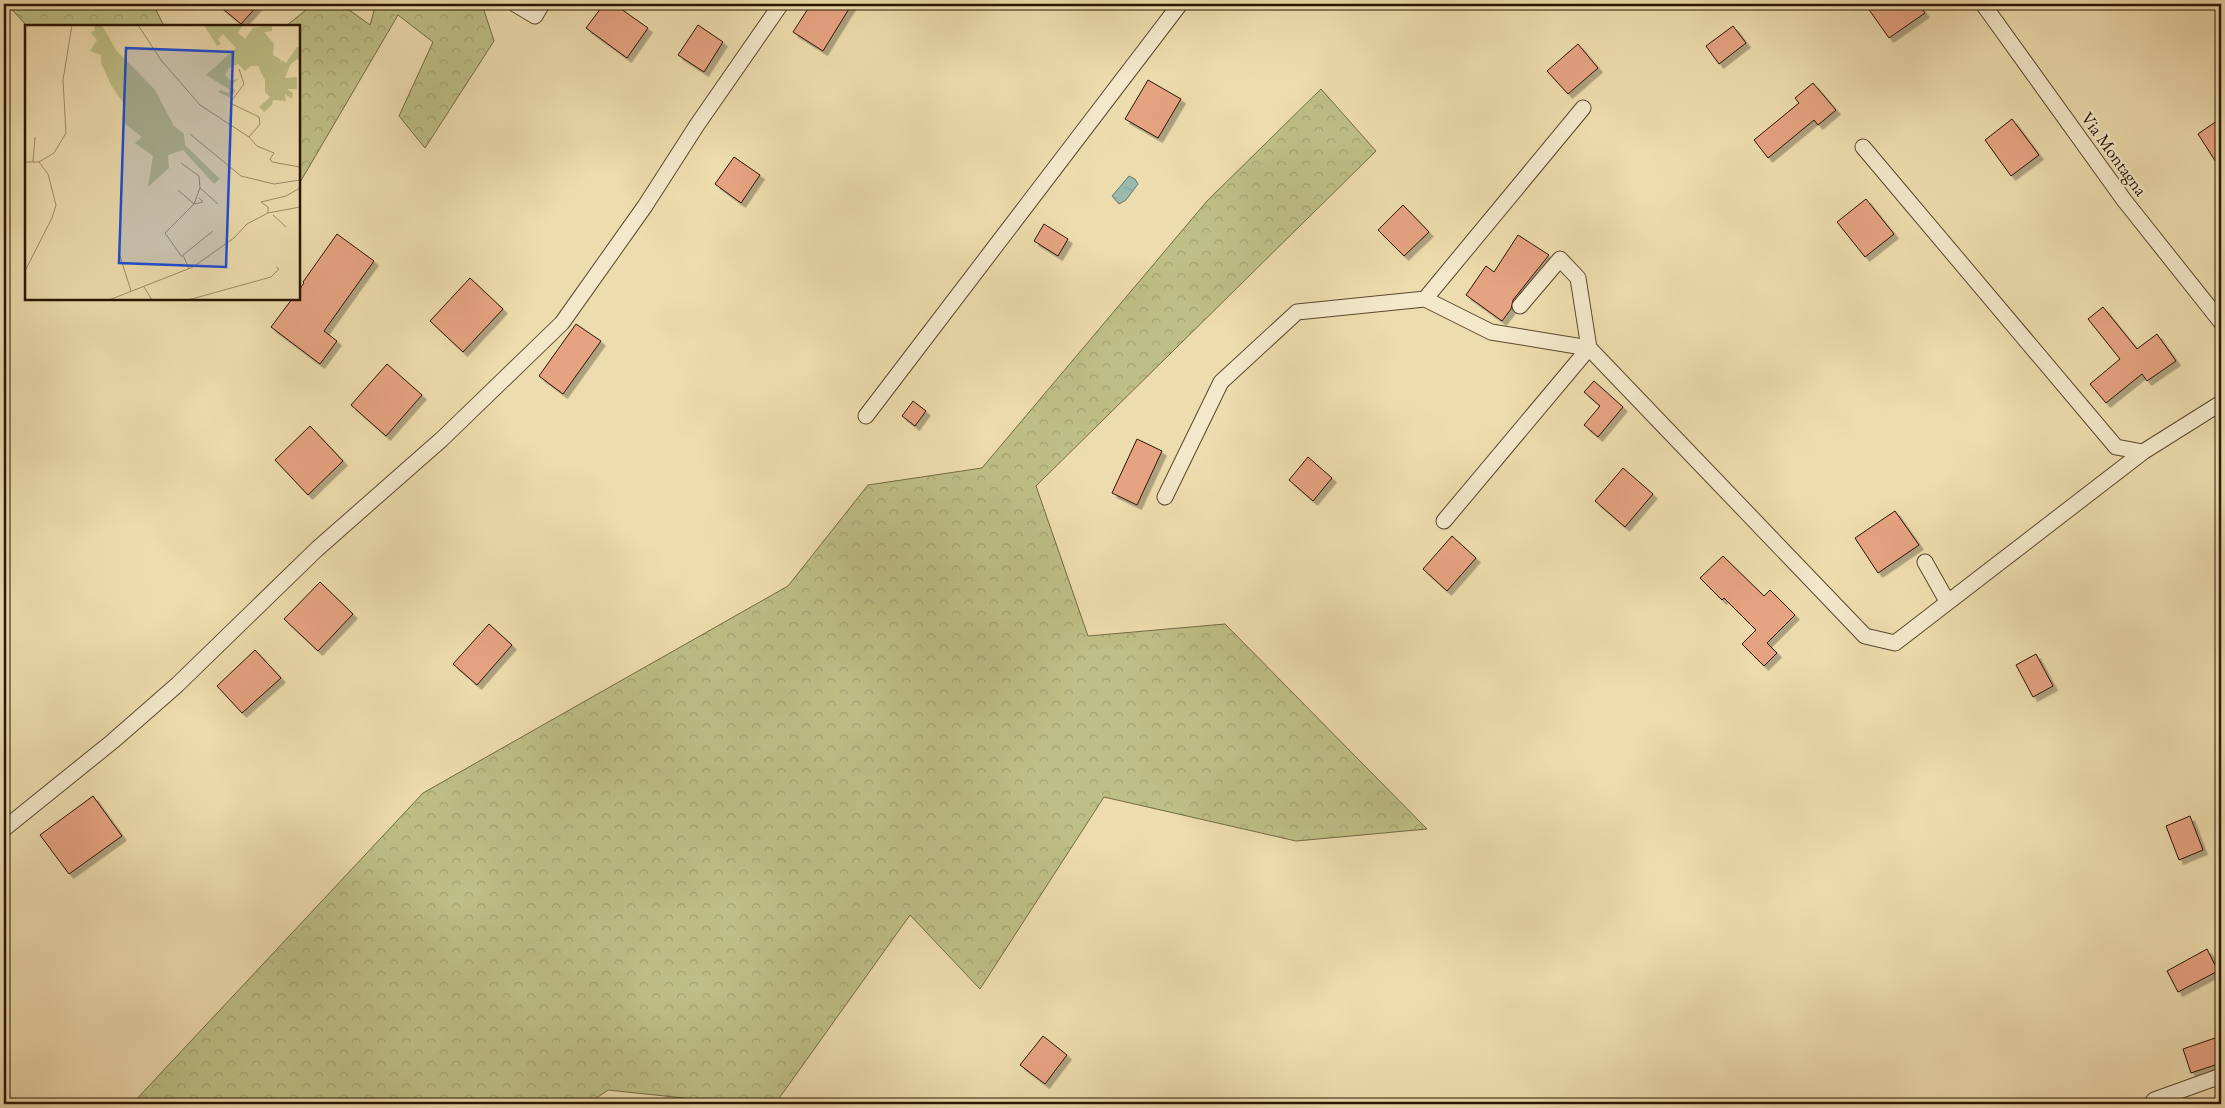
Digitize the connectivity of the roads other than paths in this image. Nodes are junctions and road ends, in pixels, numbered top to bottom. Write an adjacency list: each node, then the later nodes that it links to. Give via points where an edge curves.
1 (515, 4): 2 (street, via 535,16)
2 (542, 4)
3 (781, 4): 19 (street, via 562,323 442,439 317,549 177,685)
4 (1180, 4): 13 (street)
5 (1983, 4): 10 (street, Via Montagna, via 2124,200)
6 (1583, 108): 8 (street)
7 (1863, 147): 14 (street, via 2116,447)
8 (1425, 299): 11 (street, via 1491,332); 15 (street, via 1297,312 1221,382)
9 (1520, 306): 11 (street, via 1560,259 1578,278)
10 (2221, 322)
11 (1589, 348): 16 (street); 18 (street, via 1865,636 1894,643)
12 (2221, 403): 14 (street)
13 (866, 416)
14 (2143, 452): 18 (street)
15 (1164, 497)
16 (1444, 522)
17 (1925, 562): 18 (street)
18 (1946, 601)
19 (4, 829)
20 (2221, 1076): 21 (street)
21 (2154, 1100)

